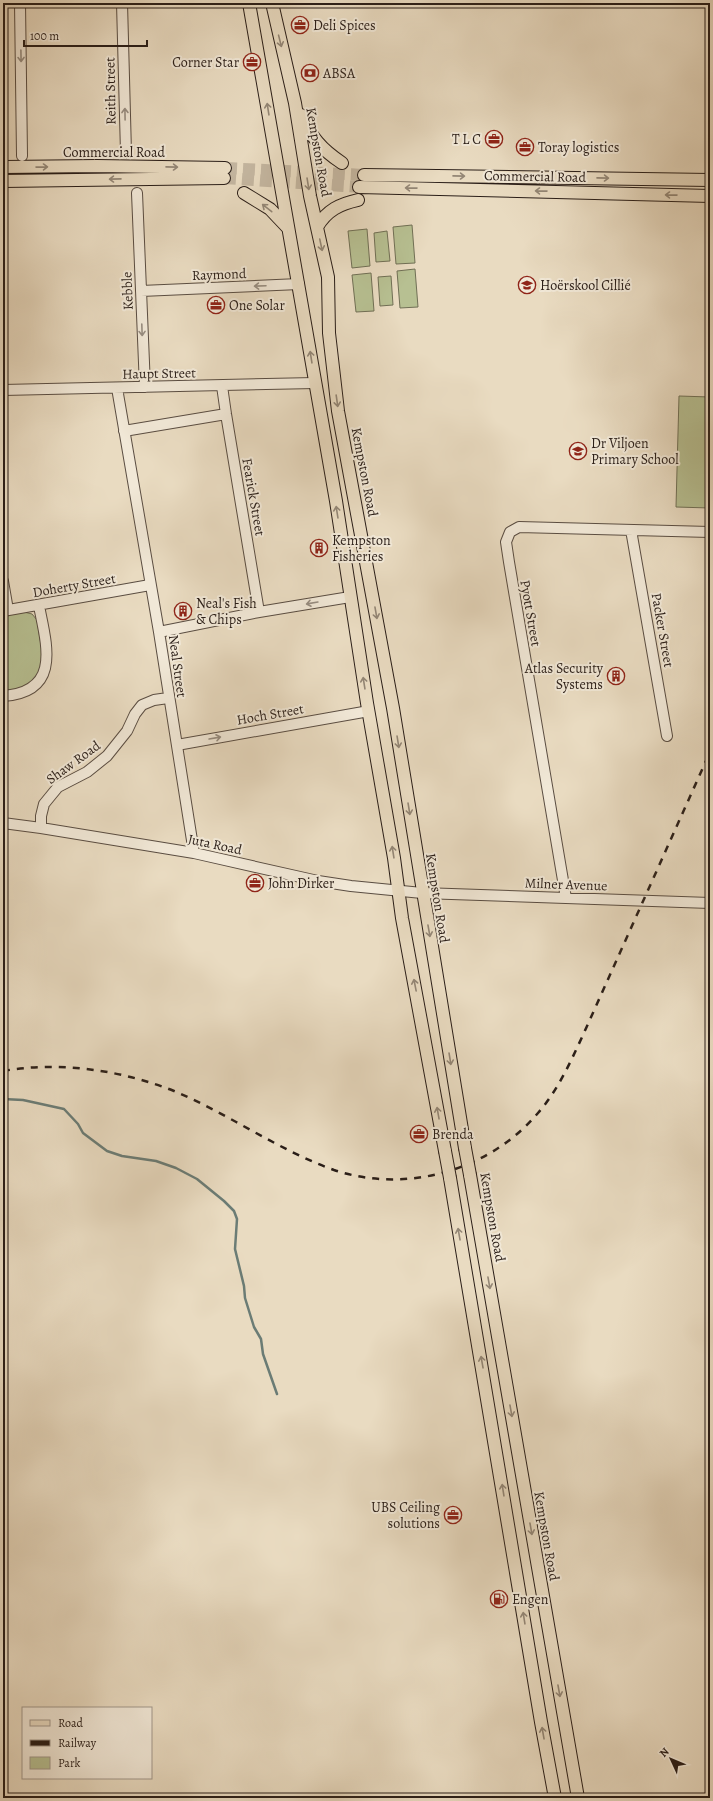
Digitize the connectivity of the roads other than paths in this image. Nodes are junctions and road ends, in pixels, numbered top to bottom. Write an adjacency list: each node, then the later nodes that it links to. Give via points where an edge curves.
1 (20, 3): 7 (street, one-way to 7)
2 (122, 3): 6 (street, Reith Street, one-way to 2)
3 (249, 3): 19 (main road, one-way to 3)
4 (272, 3): 5 (main road, Kempston Road, one-way to 5)
5 (295, 103): 8 (main road, via 312,137 327,153); 18 (main road, Kempston Road, one-way to 18)
6 (126, 153)
7 (22, 156)
8 (342, 163)
9 (3, 167): 12 (main road, Commercial Road, one-way to 12, via 97,166 225,173)
10 (364, 175): 11 (main road, Commercial Road, one-way to 11)
11 (710, 180)
12 (3, 181)
13 (359, 187): 16 (main road, Commercial Road, one-way to 13)
14 (137, 193): 21 (street, Kebble)
15 (244, 193): 19 (main road, one-way to 15, via 270,209)
16 (710, 196)
17 (358, 200): 18 (main road, via 332,209)
18 (317, 227): 47 (main road, Kempston Road, one-way to 47, via 328,277 328,333 338,411 393,708)
19 (288, 228): 20 (main road)
20 (299, 284): 21 (street, Raymond, one-way to 21); 22 (main road, one-way to 20)
21 (141, 291): 24 (street, Kebble, one-way to 24)
22 (315, 383): 23 (street, Haupt Street); 33 (main road, one-way to 22)
23 (222, 386): 24 (street, Haupt Street); 27 (street, Fearick Street)
24 (144, 387): 25 (street, Haupt Street)
25 (117, 388): 26 (street, Haupt Street); 28 (street, Neal Street)
26 (3, 390)
27 (226, 414): 28 (street); 36 (street, Fearick Street)
28 (124, 431): 32 (street, Neal Street)
29 (631, 530): 30 (street, Pyott Street); 41 (street, Packer Street); 48 (street, Pyott Street, via 519,527 510,532 506,542)
30 (710, 532)
31 (3, 581): 35 (street)
32 (150, 585): 34 (street, Doherty Street); 37 (street, Neal Street)
33 (350, 597): 36 (street, one-way to 36); 40 (main road, one-way to 33)
34 (39, 606): 35 (street, Doherty Street); 38 (street, via 48,657 44,672 28,691)
35 (6, 611)
36 (259, 612): 37 (street)
37 (159, 632): 39 (street, Neal Street)
38 (3, 696)
39 (168, 698): 42 (street, Neal Street); 44 (street, Shaw Road, via 142,705 127,732 107,756 87,772 58,787 44,804)
40 (368, 711): 42 (street, Hoch Street, one-way to 40); 46 (main road, one-way to 40)
41 (667, 736)
42 (176, 745): 45 (street, Neal Street)
43 (3, 823): 44 (street, Juta Road)
44 (41, 828): 45 (street, Juta Road)
45 (194, 853): 46 (street, Juta Road, via 318,881)
46 (398, 891): 47 (street, Juta Road); 50 (main road, one-way to 46, bridge)
47 (422, 893): 48 (street, Milner Avenue); 51 (main road, Kempston Road, one-way to 51, bridge)
48 (566, 898): 49 (street, Milner Avenue)
49 (710, 903)
50 (556, 1798)
51 (578, 1798)

